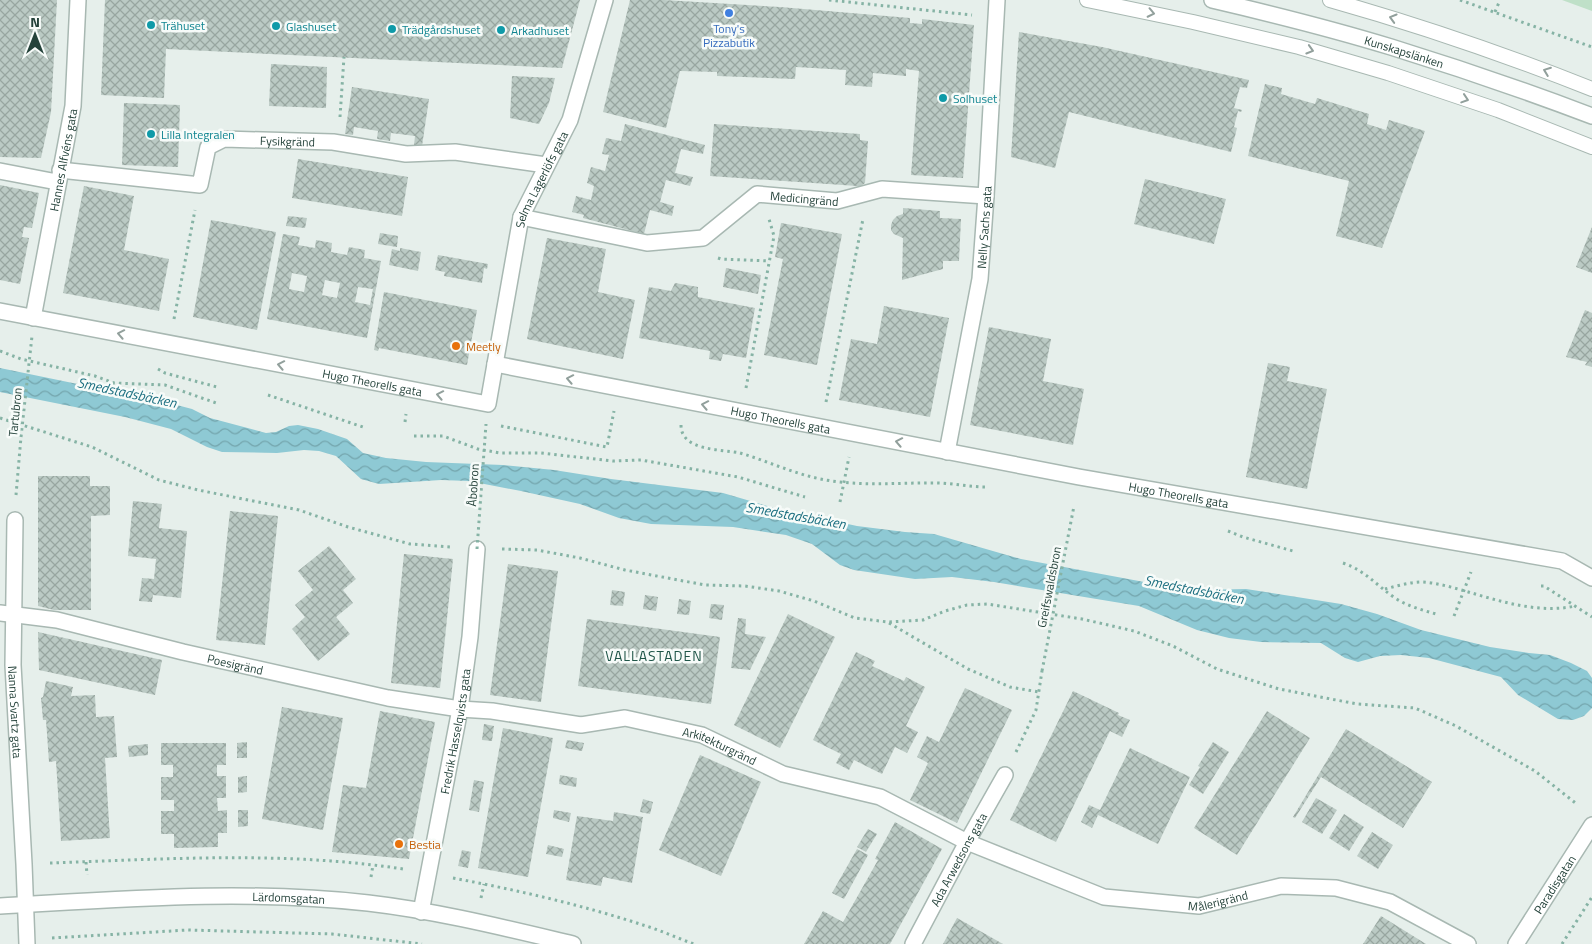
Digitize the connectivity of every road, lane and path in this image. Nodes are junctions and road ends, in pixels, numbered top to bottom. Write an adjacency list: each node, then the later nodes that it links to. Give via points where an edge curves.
1 (78, 0): 20 (street, Hannes Alfvéns gata, via 73,106)
2 (605, 0): 18 (street, Selma Lagerlöfs gata, via 570,120)
3 (829, 0): 11 (path)
4 (997, 0): 11 (street, Nelly Sachs gata)
5 (1087, 0): 17 (lane, one-way to 17, via 1300,47 1498,110)
6 (1212, 0): 15 (street, Kunskapslänken, via 1390,46)
7 (1330, 0): 14 (lane, one-way to 7, via 1499,54)
8 (1460, 0): 10 (path)
9 (1500, 0): 10 (path)
10 (1495, 12): 12 (path)
11 (996, 17): 24 (street, Nelly Sachs gata)
12 (1592, 47)
13 (344, 57): 16 (path)
14 (1592, 89)
15 (1592, 116)
16 (339, 143): 18 (street, Fysikgränd, via 406,154 455,152); 21 (street, Fysikgränd, via 224,139 208,147)
17 (1592, 147)
18 (546, 165): 25 (street, Selma Lagerlöfs gata)
19 (0, 171): 20 (street)
20 (59, 176): 21 (street); 29 (street, Hannes Alfvéns gata)
21 (200, 185): 31 (path)
22 (869, 193): 23 (street, Medicingränd, via 837,201); 24 (street, Medicingränd, via 882,189); 43 (path)
23 (757, 194): 26 (street, Medicingränd); 27 (path, via 767,212 774,236)
24 (986, 196): 46 (street, Nelly Sachs gata, via 980,279)
25 (521, 217): 26 (street, via 648,243); 33 (street, Selma Lagerlöfs gata)
26 (703, 238): 27 (path, via 711,254 722,259)
27 (769, 261): 39 (path)
28 (0, 311): 29 (street, Hugo Theorells gata)
29 (33, 318): 31 (street, Hugo Theorells gata, one-way to 29)
30 (32, 336): 52 (path, Tartubron, bridge, via 17,469)
31 (169, 343): 33 (street, Hugo Theorells gata, one-way to 31, via 488,404)
32 (0, 351): 37 (path, via 114,384 164,385)
33 (495, 364): 39 (street, Hugo Theorells gata, one-way to 33)
34 (156, 368): 35 (path)
35 (217, 387)
36 (268, 395): 42 (path)
37 (219, 404)
38 (615, 406): 55 (path, Åbobron, bridge, via 607,446 486,424)
39 (742, 412): 43 (street, Hugo Theorells gata)
40 (0, 418): 54 (path, via 92,446 158,480 299,510 410,544)
41 (680, 419): 47 (path, via 685,439 695,445 739,453 812,477)
42 (363, 427)
43 (821, 427): 46 (street, Hugo Theorells gata, one-way to 43)
44 (414, 436): 49 (path, via 444,436 478,449 500,453 641,460 738,478)
45 (850, 452): 47 (path)
46 (947, 452): 59 (street, Hugo Theorells gata, via 1079,478 1562,561)
47 (844, 483): 48 (path); 50 (path)
48 (992, 486)
49 (805, 497)
50 (840, 502)
51 (1074, 506): 67 (path, Greifswaldsbron, bridge)
52 (15, 520): 63 (street, Nanna Svartz gata)
53 (1227, 530): 56 (path)
54 (458, 547)
55 (472, 548): 66 (path, via 537,550 705,585 779,591 855,618); 68 (street, Fredrik Hasselqvists gata, via 470,637)
56 (1293, 551)
57 (1343, 563): 60 (path, via 1360,570)
58 (1471, 572): 61 (path)
59 (1592, 578)
60 (1385, 589): 61 (path, via 1422,582); 64 (path, via 1406,604)
61 (1464, 590): 62 (path, via 1531,606 1562,609); 65 (path)
62 (1575, 606)
63 (7, 613): 68 (street, Poesigränd, via 57,620 388,698); 74 (street, Nanna Svartz gata, via 13,665)
64 (1436, 614)
65 (1454, 616)
66 (888, 622): 67 (path, via 968,669 1010,687); 70 (path, via 923,620 967,605 986,604 1134,631 1173,646 1217,669 1279,689 1357,704 1415,708 1456,726 1535,771)
67 (1039, 692): 69 (path, Greifswaldsbron, via 1036,710)
68 (460, 709): 72 (street, Arkitekturgränd, via 581,725 625,718 702,735 784,774 880,797); 76 (street, Fredrik Hasselqvists gata)
69 (1005, 775): 72 (street, Ada Arwedsons gata)
70 (1585, 810)
71 (1592, 825): 83 (street, Paradisgatan)
72 (967, 842): 81 (street, Ada Arwedsons gata); 82 (street, Målerigränd, via 1104,898 1199,906 1281,886 1336,888 1390,902)
73 (1592, 898): 84 (path)
74 (25, 904): 75 (street, Lärdomsgatan); 76 (street, Lärdomsgatan, via 172,896 263,896 367,903); 77 (street, Nanna Svartz gata)
75 (0, 906)
76 (422, 912): 80 (street, Lärdomsgatan)
77 (27, 942): 78 (path, via 188,930 332,934)
78 (407, 943): 79 (path)
79 (422, 944)
80 (573, 944)
81 (913, 944)
82 (1468, 944)
83 (1516, 944)
84 (1562, 944)

